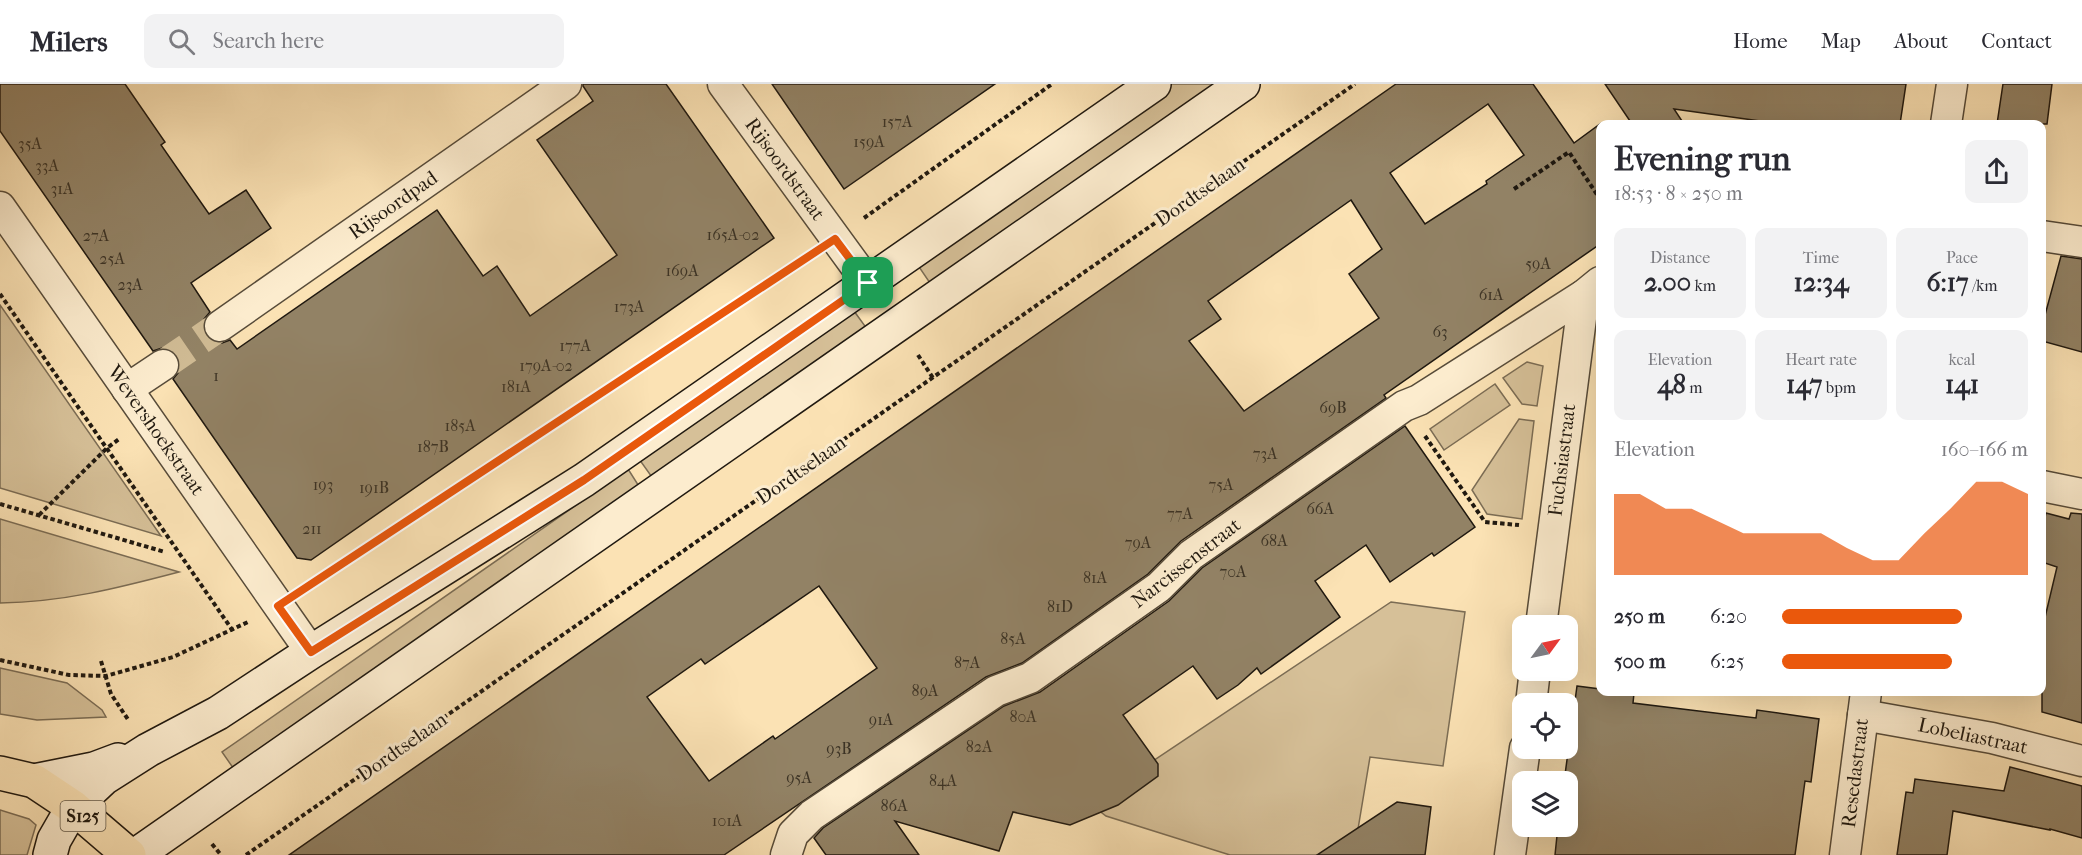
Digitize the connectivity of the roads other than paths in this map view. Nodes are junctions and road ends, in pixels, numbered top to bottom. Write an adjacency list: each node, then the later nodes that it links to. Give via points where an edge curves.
1 (566, 84): 12 (street, Rijsoordpad)
2 (723, 84): 10 (street, Rijsoordstraat)
3 (1154, 84): 10 (main road)
4 (1243, 84): 26 (main road)
5 (1952, 84): 6 (street)
6 (1947, 120)
7 (0, 207): 14 (street, Wevershoekstraat)
8 (2046, 237): 9 (street)
9 (2082, 242)
10 (868, 283): 18 (main road, via 584,480)
11 (1592, 289): 17 (street, Fuchsiastraat); 31 (street, Narcissenstraat, via 1404,406 1191,555 1159,587 1030,678 996,691 812,815 792,834)
12 (220, 326)
13 (163, 365): 14 (street)
14 (127, 388): 18 (street, Wevershoekstraat)
15 (2046, 487): 16 (street)
16 (2082, 494)
17 (1542, 615)
18 (311, 652): 20 (main road, via 218,713)
19 (1864, 703): 22 (street, Lobeliastraat); 33 (street, Resedastraat)
20 (148, 750): 24 (main road, via 94,769); 25 (main road, via 104,777)
21 (1523, 759): 32 (street)
22 (2082, 761)
23 (0, 772): 24 (main road)
24 (34, 781): 25 (main road, S125)
25 (73, 807): 27 (main road); 28 (main road, S125)
26 (195, 815): 29 (main road); 30 (main road)
27 (50, 855)
28 (129, 855)
29 (136, 855)
30 (178, 855)
31 (786, 855)
32 (1510, 855)
33 (1845, 855)

